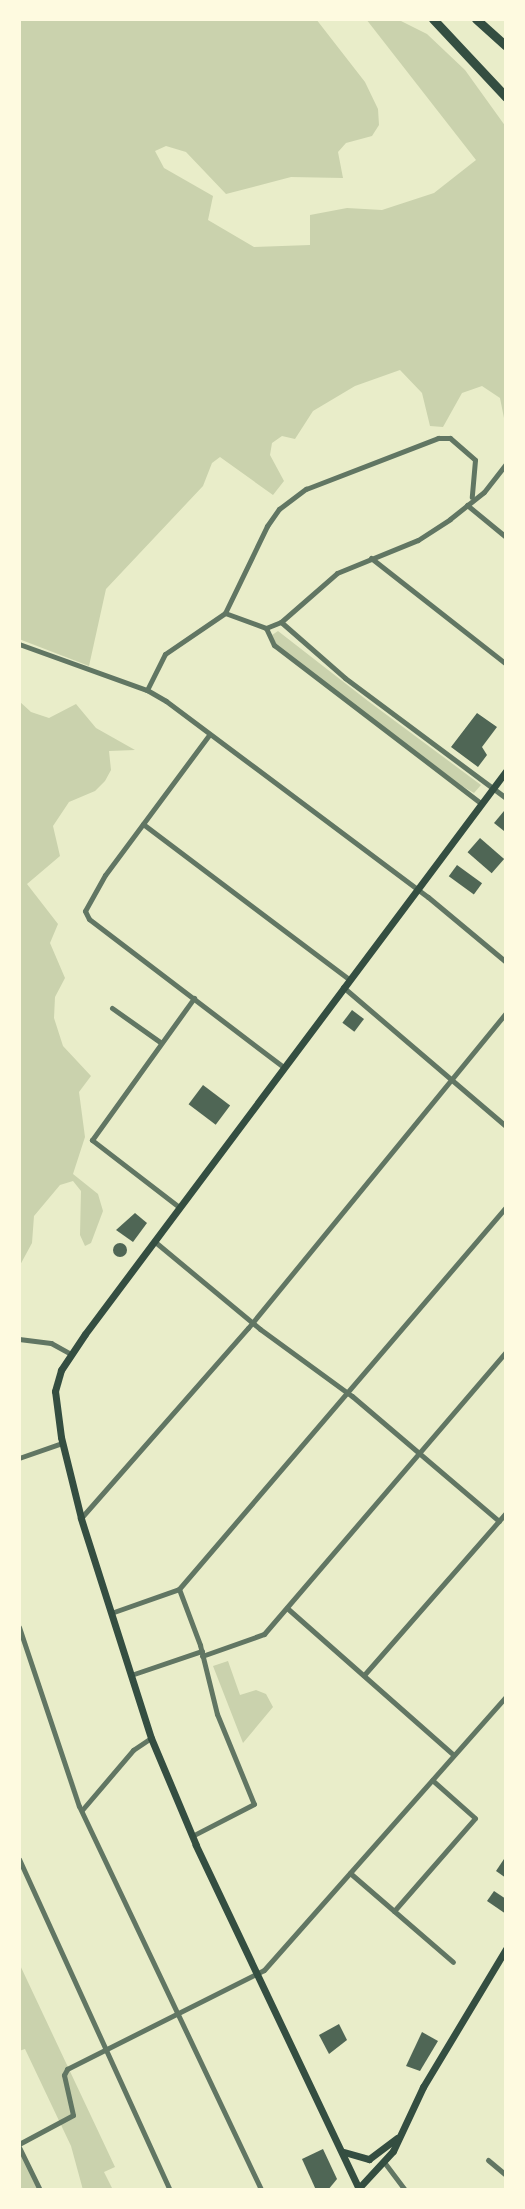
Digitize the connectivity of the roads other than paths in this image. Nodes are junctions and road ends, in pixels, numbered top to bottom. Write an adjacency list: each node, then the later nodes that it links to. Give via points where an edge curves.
1 (433, 19): 4 (highway)
2 (476, 19): 3 (highway)
3 (506, 46)
4 (506, 97)
5 (506, 464): 6 (street, via 484,492)
6 (472, 497): 7 (street); 10 (street, via 475,460 450,438 317,483 279,509)
7 (467, 505): 8 (street); 9 (street, via 418,540)
8 (506, 537)
9 (370, 558): 11 (street, via 337,573); 14 (street)
10 (225, 613): 12 (street); 15 (street, via 165,654)
11 (281, 622): 12 (street); 18 (street, via 345,678)
12 (266, 628): 20 (street, via 274,645)
13 (19, 644): 15 (street)
14 (506, 664)
15 (147, 690): 16 (street)
16 (209, 735): 21 (street); 22 (street)
17 (506, 771): 18 (main road)
18 (493, 788): 19 (street); 20 (main road)
19 (506, 798)
20 (481, 803): 22 (main road)
21 (143, 824): 24 (street); 26 (street, via 86,902 85,911 89,919)
22 (417, 889): 23 (street); 24 (main road)
23 (506, 962)
24 (349, 979): 25 (main road)
25 (343, 987): 30 (main road); 31 (street)
26 (194, 998): 29 (street); 30 (street)
27 (112, 1008): 29 (street)
28 (506, 1013): 31 (street)
29 (160, 1042): 33 (street, via 92,1140)
30 (283, 1067): 33 (main road)
31 (450, 1078): 32 (street); 36 (street)
32 (506, 1126)
33 (179, 1207): 35 (main road)
34 (506, 1207): 40 (street)
35 (154, 1241): 36 (street); 39 (main road)
36 (252, 1323): 40 (street); 45 (street)
37 (19, 1339): 39 (street, via 56,1345)
38 (506, 1352): 42 (street)
39 (71, 1354): 41 (main road, via 55,1391)
40 (346, 1393): 42 (street); 47 (street)
41 (62, 1443): 43 (street); 45 (main road)
42 (419, 1453): 46 (street); 48 (street)
43 (19, 1458)
44 (506, 1513): 46 (street)
45 (81, 1518): 49 (main road)
46 (499, 1521): 53 (street)
47 (178, 1589): 49 (street); 51 (street)
48 (287, 1608): 51 (street, via 260,1639); 53 (street)
49 (111, 1613): 52 (main road)
50 (19, 1627): 58 (street)
51 (202, 1653): 52 (street); 59 (street, via 217,1714 254,1804)
52 (131, 1675): 55 (main road)
53 (364, 1675): 56 (street)
54 (506, 1696): 56 (street)
55 (151, 1738): 58 (street, via 133,1750); 59 (main road)
56 (454, 1755): 57 (street)
57 (432, 1780): 61 (street); 62 (street, via 475,1818)
58 (82, 1810): 66 (street)
59 (192, 1836): 65 (main road)
60 (19, 1859): 67 (street)
61 (350, 1873): 62 (street); 65 (street)
62 (394, 1911): 64 (street)
63 (506, 1948): 68 (main road, via 423,2087)
64 (453, 1962)
65 (258, 1976): 66 (street); 70 (main road)
66 (177, 2015): 67 (street); 77 (street)
67 (105, 2050): 69 (street, via 65,2071 74,2108 71,2117); 76 (street)
68 (403, 2133): 70 (main road, via 369,2158); 72 (main road)
69 (19, 2146): 75 (street)
70 (343, 2151): 74 (main road)
71 (488, 2160): 73 (street)
72 (384, 2162): 74 (main road); 78 (street)
73 (506, 2175)
74 (358, 2189)
75 (40, 2190)
76 (170, 2190)
77 (261, 2190)
78 (405, 2190)

